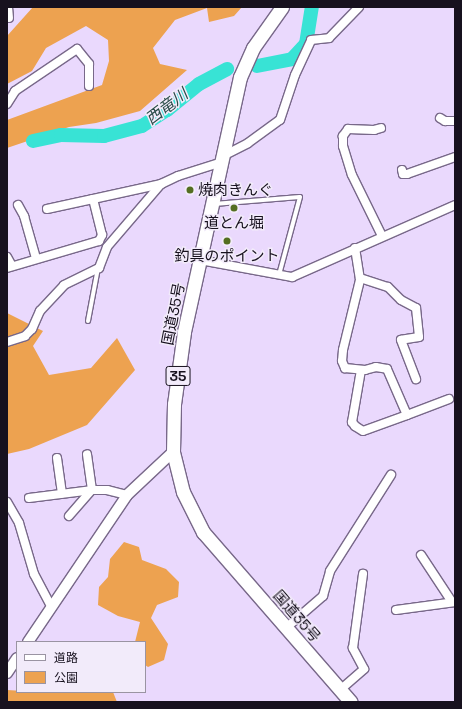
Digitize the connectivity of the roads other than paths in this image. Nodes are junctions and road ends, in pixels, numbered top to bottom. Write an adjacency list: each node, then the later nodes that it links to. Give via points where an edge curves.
1 (8, 7): 4 (street)
2 (282, 7): 11 (highway, 国道35号 / 35, via 252,48 240,77)
3 (359, 7): 11 (street, via 329,38 312,40 295,74 280,120)
4 (9, 18)
5 (89, 86): 6 (street, via 89,64 77,49 15,91)
6 (7, 104)
7 (440, 118): 8 (street, via 446,122)
8 (455, 121)
9 (381, 128): 19 (street, via 348,129 343,136 343,146 352,175)
10 (455, 157): 12 (street, via 407,174 403,174)
11 (220, 160): 13 (street); 15 (highway, 国道35号 / 35)
12 (402, 170)
13 (161, 184): 14 (street); 25 (street, via 107,248)
14 (93, 199): 18 (street); 22 (street, via 102,234 99,240)
15 (212, 204): 23 (highway, 国道35号 / 35); 26 (lane, via 300,197)
16 (18, 205): 22 (street, via 24,216)
17 (455, 205): 19 (street)
18 (47, 209)
19 (382, 236): 20 (street)
20 (355, 248): 26 (street, via 292,277); 27 (street)
21 (7, 258): 24 (street)
22 (36, 258): 24 (street)
23 (200, 260): 26 (street); 34 (highway, 国道35号 / 35, via 184,332 175,396)
24 (9, 267)
25 (98, 268): 28 (lane); 29 (street, via 64,285 50,298 28,332)
26 (279, 275)
27 (360, 278): 30 (street, via 342,361 345,368); 31 (street, via 388,287 401,300 416,308 419,337 401,340)
28 (88, 321)
29 (7, 342)
30 (361, 370): 33 (street, via 376,367 388,369); 33 (street, via 352,422 354,426 363,432)
31 (416, 380)
32 (449, 399): 33 (street)
33 (407, 415)
34 (173, 452): 40 (street); 49 (highway, 国道35号 / 35, via 183,492 202,532)
35 (87, 454): 38 (street)
36 (58, 458): 39 (street)
37 (391, 475): 49 (street, via 330,571 323,596)
38 (92, 490): 39 (street); 40 (street, via 107,490); 43 (street)
39 (62, 494): 41 (street)
40 (127, 495): 47 (street)
41 (28, 498)
42 (7, 502): 47 (street, via 19,523 34,574)
43 (69, 516)
44 (422, 556): 46 (street)
45 (363, 574): 53 (street, via 353,648 364,669)
46 (454, 602): 48 (street)
47 (51, 606): 50 (street)
48 (396, 610)
49 (286, 628): 53 (highway, 国道35号 / 35)
50 (29, 641)
51 (16, 660): 52 (street)
52 (7, 673)
53 (340, 690): 54 (highway, 国道35号 / 35)
54 (351, 702)

